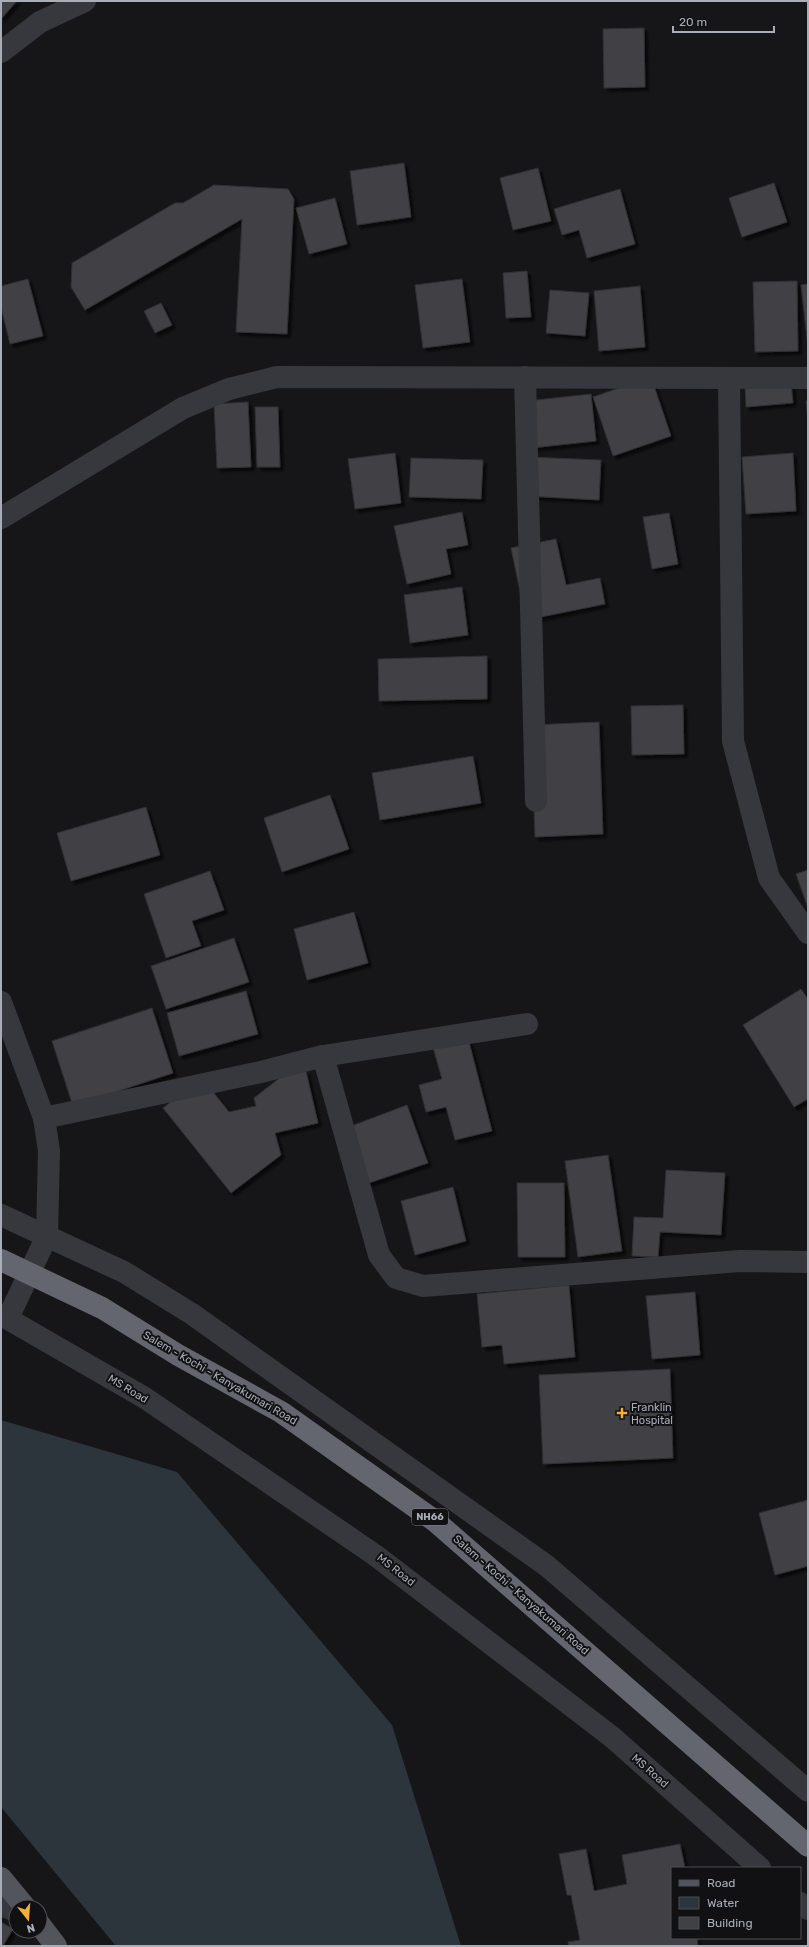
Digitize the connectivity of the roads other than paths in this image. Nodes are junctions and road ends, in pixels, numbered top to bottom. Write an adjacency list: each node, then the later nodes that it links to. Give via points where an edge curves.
1 (85, 1): 2 (street, via 40,22)
2 (6, 47)
3 (525, 377): 4 (street); 6 (street, via 277,377 229,389 183,408); 7 (street)
4 (729, 378): 5 (street); 8 (street, via 733,741 769,878)
5 (808, 378)
6 (1, 518)
7 (536, 801)
8 (808, 933)
9 (1, 1002): 12 (street)
10 (527, 1024): 11 (street)
11 (322, 1056): 12 (street, via 261,1072); 16 (street, via 379,1255 396,1278 423,1286 740,1261)
12 (44, 1118): 14 (street, via 49,1151)
13 (1, 1215): 14 (street)
14 (47, 1236): 17 (street); 18 (street, via 124,1272 192,1314 547,1566)
15 (1, 1260): 19 (highway, Salem - Kochi - Kanyakumari Road / NH66, via 102,1308 178,1355 281,1412 435,1521)
16 (808, 1262)
17 (4, 1317): 20 (street, MS Road, via 145,1398 376,1554 612,1737)
18 (808, 1791)
19 (808, 1846)
20 (759, 1867)
21 (1, 1878): 22 (main road)
22 (18, 1899)
23 (48, 1936): 24 (main road)
24 (56, 1946)

